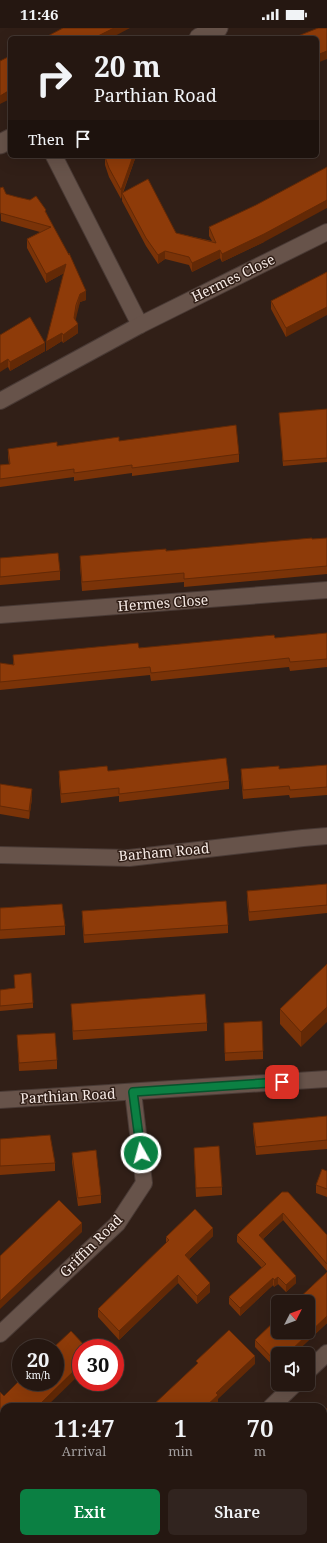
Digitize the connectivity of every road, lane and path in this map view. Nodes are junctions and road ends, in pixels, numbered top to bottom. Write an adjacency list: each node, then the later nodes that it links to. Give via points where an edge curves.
1 (218, 28): 2 (street)
2 (203, 36)
3 (55, 158): 5 (street)
4 (327, 232): 5 (street, Hermes Close)
5 (140, 325): 6 (street, Hermes Close)
6 (0, 401)
7 (327, 590): 8 (street, Hermes Close)
8 (0, 615)
9 (327, 836): 10 (street, Barham Road, via 129,858)
10 (0, 855)
11 (327, 1080): 12 (street, Parthian Road)
12 (133, 1092): 13 (street, Parthian Road); 14 (street, Griffin Road, via 144,1183 117,1224)
13 (0, 1100)
14 (0, 1334)
15 (327, 1353): 16 (street)
16 (315, 1364)
17 (288, 1391): 18 (street)
18 (275, 1403)

